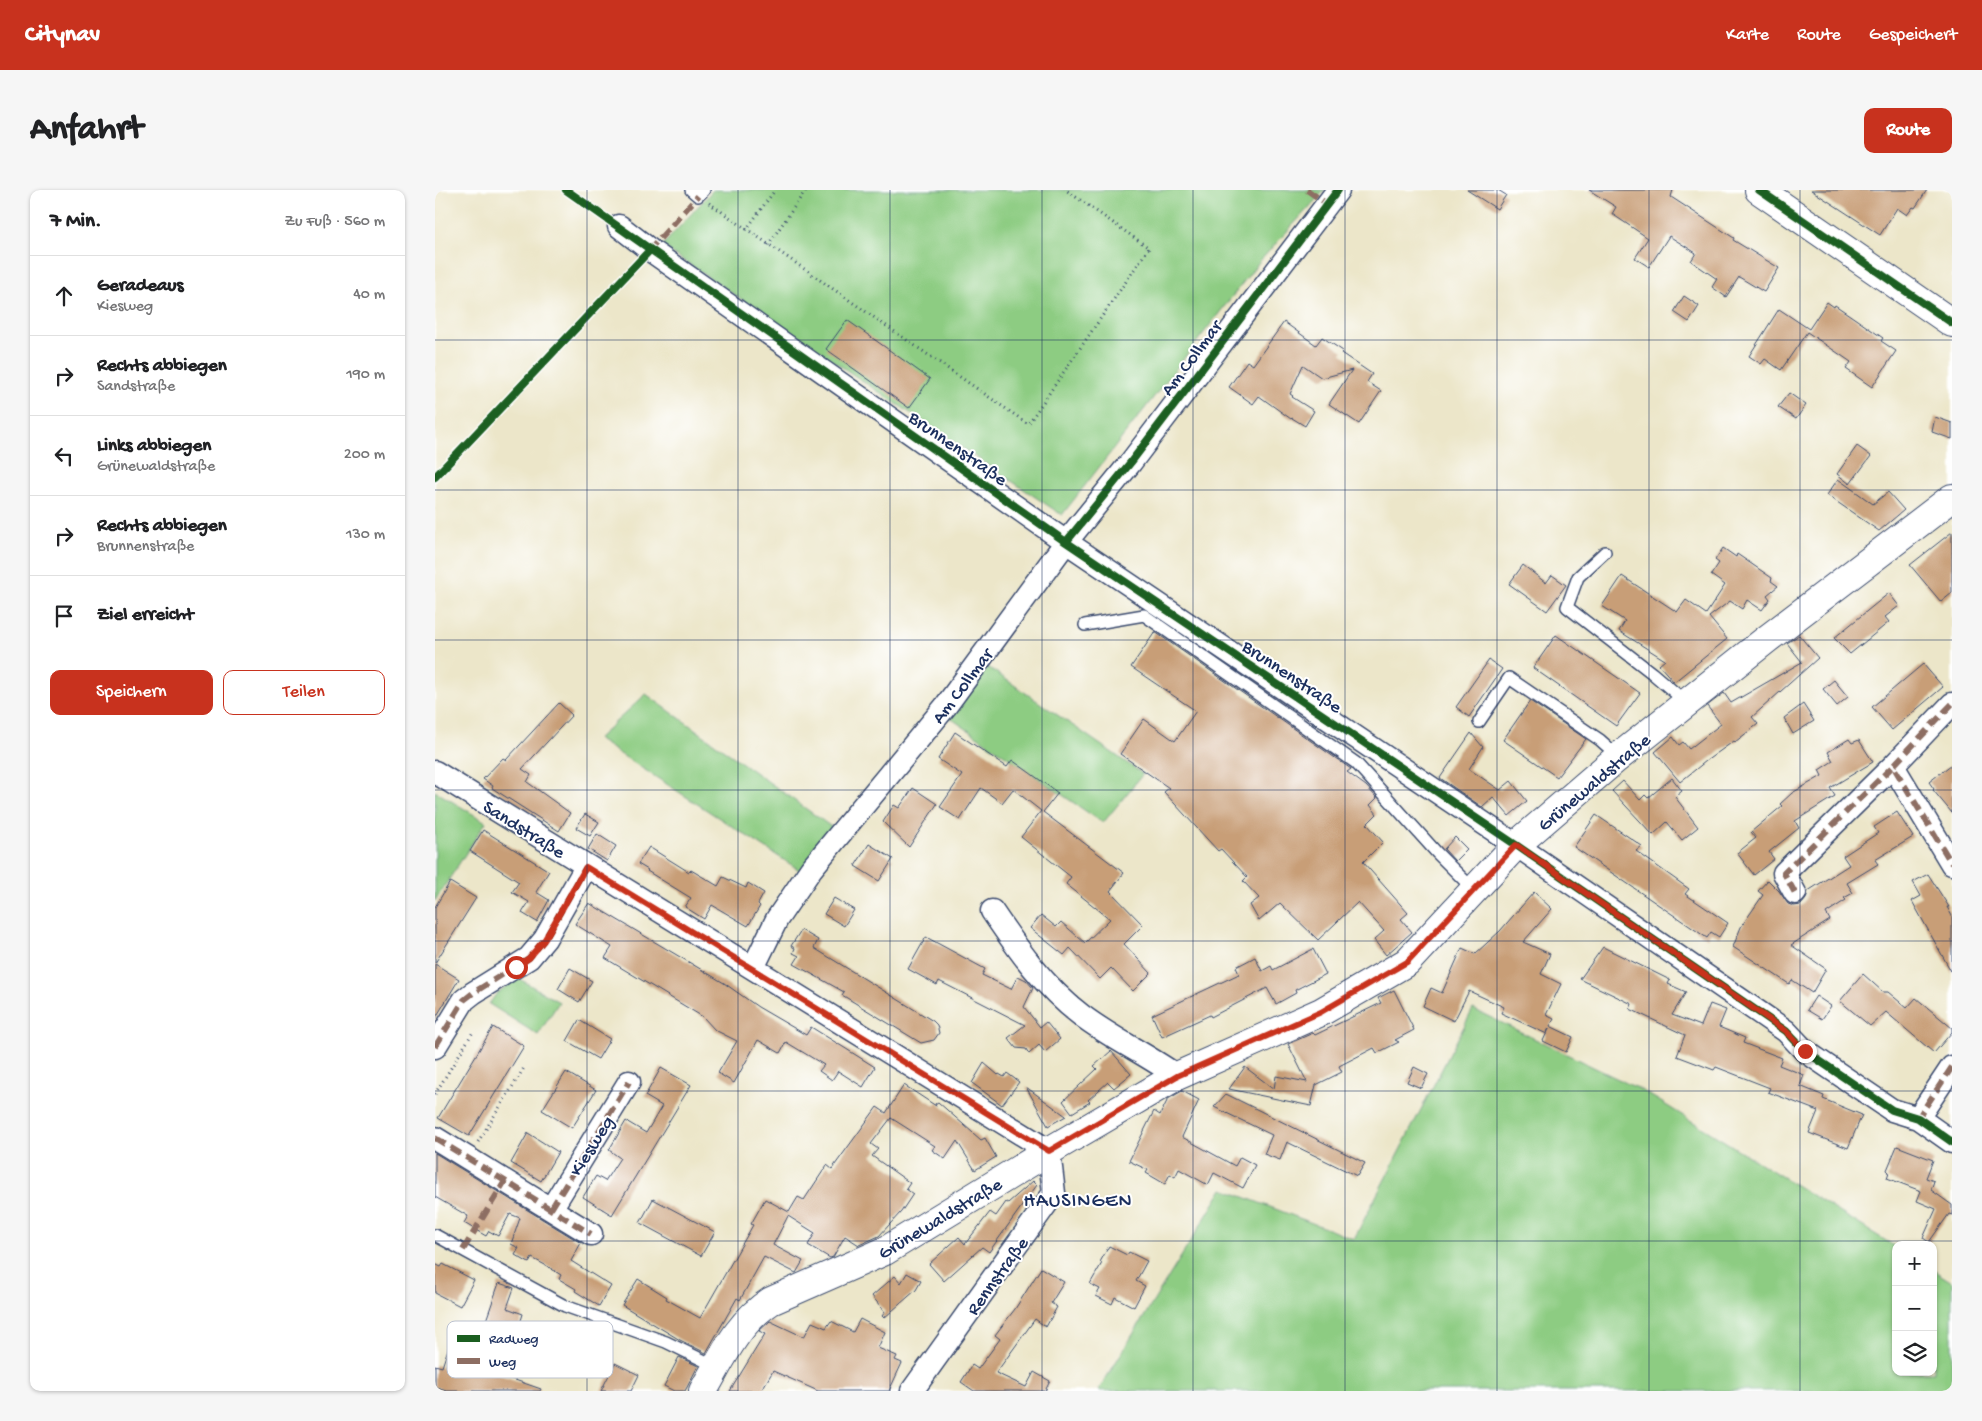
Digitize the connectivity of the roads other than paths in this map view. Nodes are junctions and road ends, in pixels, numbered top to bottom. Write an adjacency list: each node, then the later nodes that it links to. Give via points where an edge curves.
1 (1338, 190): 6 (street, Am Collmar, via 1131,462)
2 (1759, 190): 4 (street)
3 (619, 226): 6 (street, Brunnenstraße)
4 (1952, 323)
5 (1952, 498): 9 (street, Grünewaldstraße)
6 (1066, 542): 15 (street, Brunnenstraße); 21 (street, Am Collmar, via 945,707 811,869 777,919)
7 (1605, 552): 9 (lane, via 1578,577 1567,607)
8 (1085, 625): 18 (lane, via 1144,615 1356,763)
9 (1687, 703): 12 (street, Grünewaldstraße)
10 (1952, 704): 13 (street)
11 (1479, 722): 12 (lane, via 1509,678 1600,740)
12 (1619, 757): 15 (street, Grünewaldstraße)
13 (1893, 766): 16 (street); 19 (street, via 1785,873)
14 (435, 772): 17 (street, Sandstraße)
15 (1516, 845): 18 (street, Grünewaldstraße); 26 (street, Brunnenstraße, via 1786,1031 1805,1051 1892,1110)
16 (1952, 864)
17 (586, 867): 21 (street, Sandstraße); 22 (street, via 545,939 529,958 464,1000)
18 (1474, 890): 24 (street, Grünewaldstraße, via 1407,962 1321,1012)
19 (1795, 893)
20 (992, 910): 24 (street, via 1043,981 1080,1015)
21 (753, 968): 29 (street, Sandstraße)
22 (435, 1047)
23 (1952, 1068): 26 (street)
24 (1177, 1076): 29 (street, Grünewaldstraße)
25 (629, 1082): 30 (street, Kiesweg)
26 (1918, 1118): 28 (street, Brunnenstraße)
27 (435, 1138): 30 (street)
28 (1952, 1142)
29 (1049, 1151): 35 (street, Grünewaldstraße, via 885,1251 771,1301 745,1322); 37 (street, Rennstraße, via 1054,1193)
30 (551, 1209): 31 (street)
31 (591, 1234)
32 (435, 1235): 33 (lane, via 565,1306)
33 (607, 1321)
34 (613, 1323): 35 (lane, via 665,1342)
35 (717, 1368): 36 (street, Grünewaldstraße)
36 (703, 1391)
37 (912, 1391)

